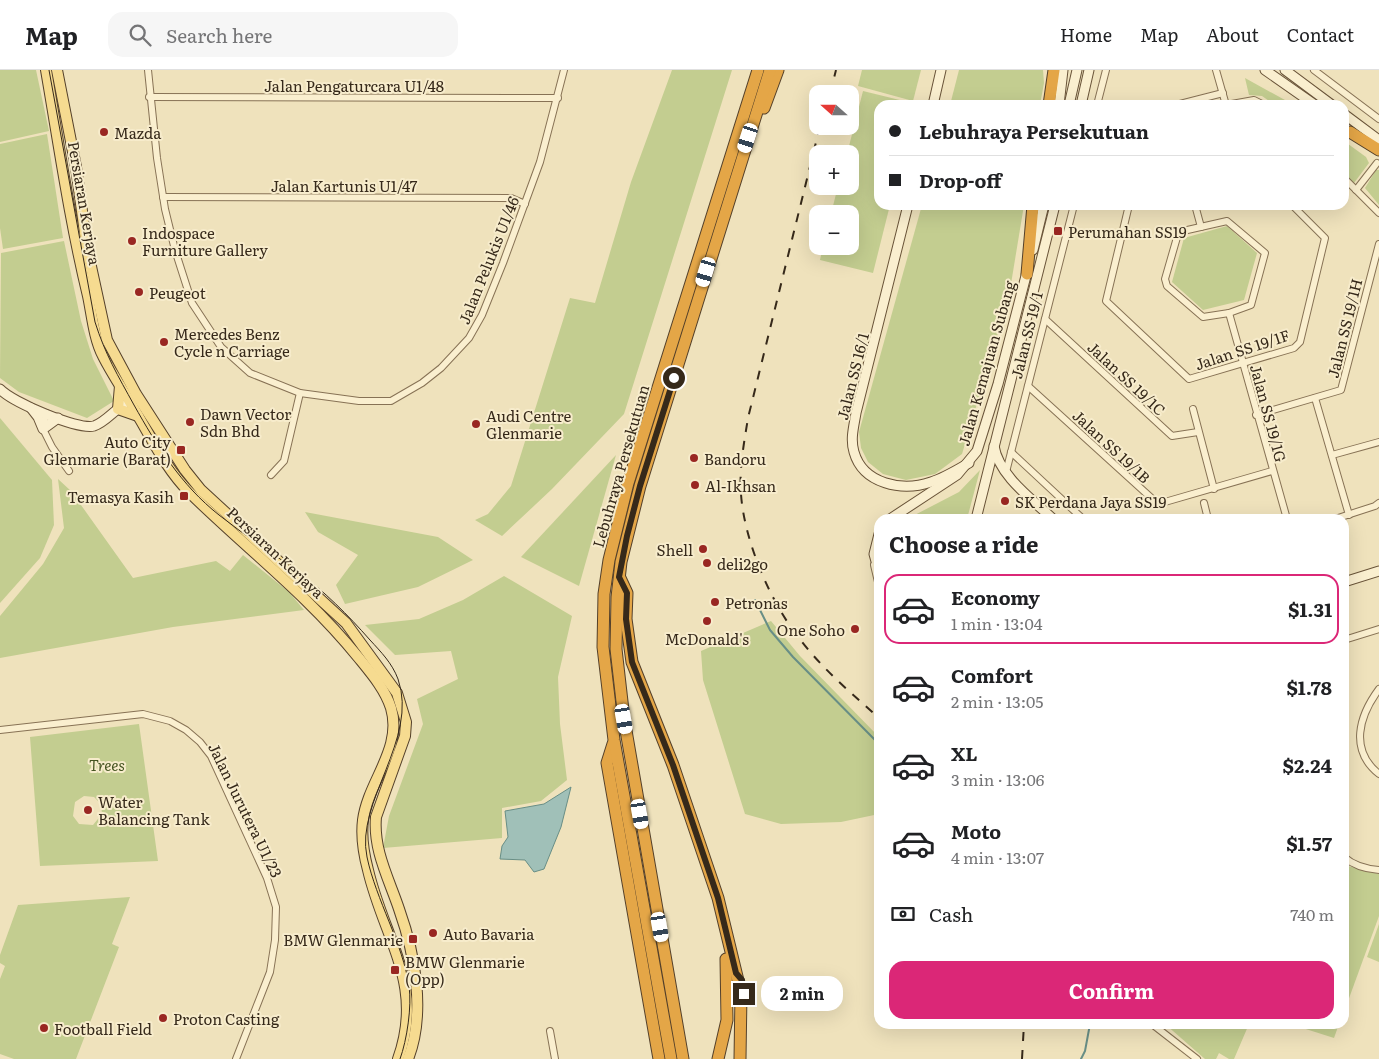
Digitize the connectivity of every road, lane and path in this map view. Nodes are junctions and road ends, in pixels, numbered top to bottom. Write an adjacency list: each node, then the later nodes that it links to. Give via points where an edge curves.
1 (46, 70): 58 (main road, Persiaran Kerjaya, via 101,352)
2 (57, 70): 97 (main road, Persiaran Kerjaya, via 76,167 87,248 107,340 185,470 201,490)
3 (148, 70): 19 (street, Jalan Pelukis U1/46)
4 (564, 70): 20 (street, Jalan Pelukis U1/46)
5 (758, 70): 102 (highway, Lebuhraya Persekutuan, via 631,474 611,550 604,594 604,647)
6 (770, 70): 35 (highway, Lebuhraya Persekutuan)
7 (778, 70): 35 (highway, via 771,94)
8 (941, 70): 21 (main road)
9 (1054, 70): 22 (highway)
10 (1063, 70): 23 (main road)
11 (1077, 70): 24 (main road)
12 (1106, 70): 26 (street)
13 (1216, 70): 18 (street)
14 (1265, 70): 29 (main road)
15 (1285, 70): 30 (main road)
16 (1314, 70): 32 (street)
17 (1090, 72): 25 (main road)
18 (1223, 93): 27 (street); 28 (street)
19 (149, 97): 20 (street, Jalan Pengaturcara U1/48); 41 (street, Jalan Pelukis U1/46)
20 (558, 98): 42 (street, Jalan Pelukis U1/46, via 545,148)
21 (934, 100)
22 (1050, 100)
23 (1060, 100)
24 (1070, 100)
25 (1082, 100)
26 (1098, 100)
27 (1196, 100)
28 (1225, 100)
29 (1308, 100)
30 (1325, 100)
31 (1349, 118): 36 (main road)
32 (1379, 119)
33 (1349, 131): 37 (highway)
34 (1349, 132): 38 (main road)
35 (748, 138): 95 (highway, Lebuhraya Persekutuan, via 640,486)
36 (1379, 140)
37 (1379, 150)
38 (1378, 159): 40 (street)
39 (1349, 183): 40 (street)
40 (1356, 190): 51 (street)
41 (163, 196): 42 (street, Jalan Kartunis U1/47, via 511,198); 61 (street, Jalan Pelukis U1/46, via 174,250 192,304 208,328 226,352 250,373)
42 (524, 204): 61 (street, Jalan Pelukis U1/46, via 482,315 468,340 441,368 391,401 359,401)
43 (907, 210): 77 (main road, Jalan SS 16/1, via 856,414 853,450 857,462 872,478 904,487 930,483)
44 (1033, 210): 54 (highway)
45 (1043, 210): 54 (main road, Jalan Kemajuan Subang)
46 (1054, 210): 74 (main road, Jalan Kemajuan Subang)
47 (1073, 210): 56 (street, Jalan SS 19/1)
48 (1128, 210): 57 (street, Jalan SS 19/1F, via 1106,300 1186,378)
49 (1196, 210): 52 (street)
50 (1297, 210): 57 (street, Jalan SS 19/1F, via 1325,238 1300,342 1297,347)
51 (1379, 213)
52 (1201, 226): 55 (street, via 1183,231 1175,239 1164,283 1203,317); 55 (street, via 1230,222 1265,253 1251,305)
53 (1379, 244): 62 (street, Jalan SS 19/1H, via 1341,390)
54 (1027, 274): 77 (main road, Jalan Kemajuan Subang, via 984,432)
55 (1229, 313): 57 (street, Jalan SS 19/1G)
56 (1045, 319): 59 (street, Jalan SS 19/1); 72 (street, Jalan SS 19/1C, via 1172,436)
57 (1242, 364): 68 (street, Jalan SS 19/1G)
58 (120, 385): 63 (main road, Persiaran Kerjaya); 65 (main road)
59 (1028, 386): 75 (street, Jalan SS 19/1); 83 (street, Jalan SS 19/1B, via 1154,502 1163,504)
60 (0, 389): 64 (main road)
61 (300, 393): 81 (street, via 284,461)
62 (1314, 398): 68 (street, Jalan SS 19/1H); 76 (street)
63 (129, 400): 65 (main road); 69 (main road, Persiaran Kerjaya)
64 (30, 407): 67 (main road); 71 (main road)
65 (118, 408): 69 (main road); 70 (main road, via 92,426)
66 (1193, 409): 72 (street)
67 (46, 413): 70 (main road); 71 (street)
68 (1256, 414): 80 (street, Jalan SS 19/1G)
69 (138, 416): 97 (main road, Persiaran Kerjaya, via 167,466 188,491)
70 (58, 418): 71 (main road)
71 (43, 429): 79 (street)
72 (1198, 432): 83 (street)
73 (1379, 442): 76 (street)
74 (994, 446): 78 (main road); 82 (main road, Jalan Kemajuan Subang)
75 (1011, 452): 78 (street, Jalan SS 19/1); 89 (street)
76 (1332, 455): 92 (street)
77 (969, 463): 86 (main road, Jalan Kemajuan Subang, via 944,485)
78 (1004, 470): 82 (main road, via 991,473); 88 (main road)
79 (69, 471)
80 (1272, 471): 83 (street, Jalan SS 19/1B); 91 (street, Jalan SS 19/1G)
81 (270, 476)
82 (985, 480): 87 (main road, Jalan Kemajuan Subang)
83 (1214, 489)
84 (1204, 503): 90 (street)
85 (1379, 503): 93 (street)
86 (898, 514)
87 (977, 514)
88 (1048, 514)
89 (1078, 514)
90 (1207, 514)
91 (1285, 514)
92 (1349, 514)
93 (1349, 515)
94 (1379, 571): 96 (main road)
95 (619, 577): 106 (highway, via 627,593 626,619 632,662 673,765); 116 (highway, Lebuhraya Persekutuan, via 616,649 624,719)
96 (1349, 580)
97 (296, 582): 111 (main road, Persiaran Kerjaya, via 378,682 391,710 394,731 367,802 363,840 368,872 403,972 407,996 406,1028); 112 (main road, Persiaran Kerjaya, via 346,623 385,673 397,693 406,722 402,749 376,817 375,831 400,912 417,992 416,1026)
98 (1379, 629): 99 (street)
99 (1349, 638)
100 (1379, 689): 103 (street, via 1367,706 1359,730 1361,751)
101 (0, 730): 110 (street, Jalan Jurutera U1/23, via 143,714 170,721 200,742 210,756 267,878 276,907 270,972)
102 (614, 740): 114 (highway, via 607,763); 115 (highway, Lebuhraya Persekutuan)
103 (1379, 774)
104 (1349, 860): 105 (street, via 1357,866)
105 (1379, 870)
106 (718, 898): 107 (highway); 117 (highway, via 728,973 724,1038)
107 (736, 973): 118 (highway, via 741,993); 119 (street, via 742,980 744,994)
108 (1158, 1029): 120 (street)
109 (550, 1031): 113 (street)
110 (236, 1059)
111 (398, 1059)
112 (408, 1059)
113 (555, 1059)
114 (659, 1059)
115 (671, 1059)
116 (683, 1059)
117 (718, 1059)
118 (740, 1059)
119 (745, 1059)
120 (1197, 1059)

